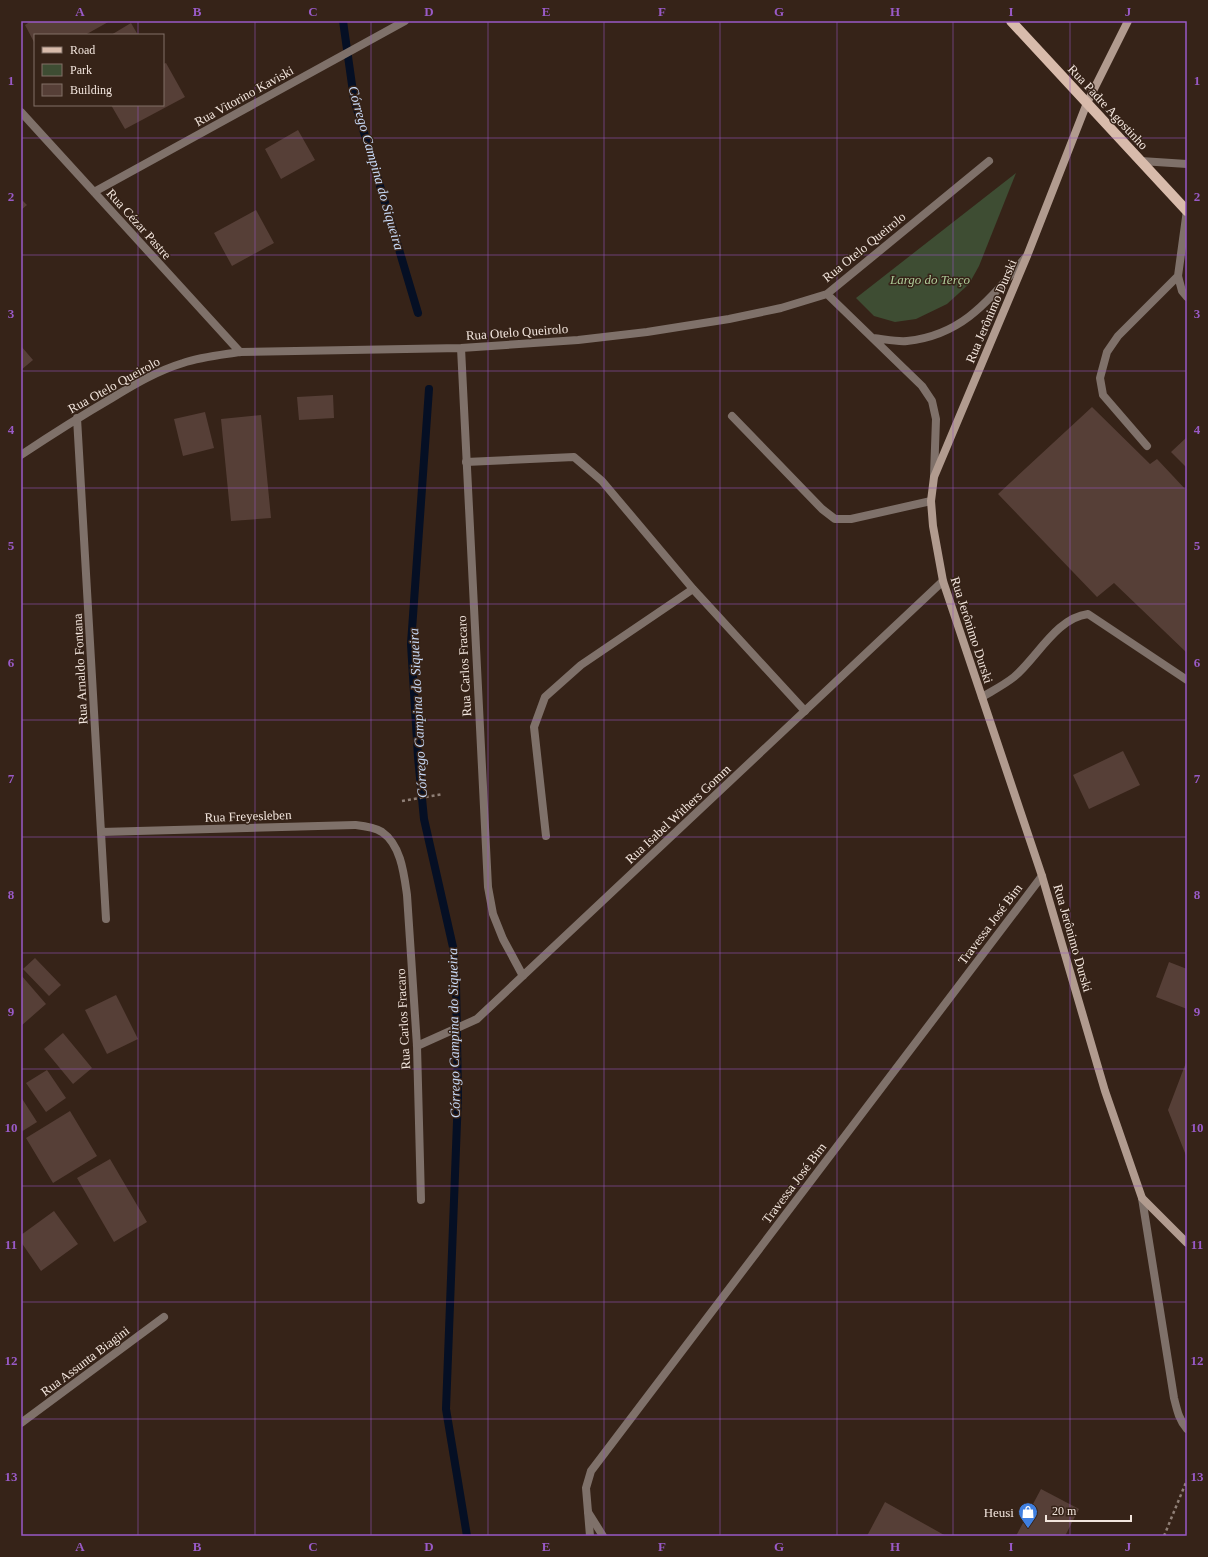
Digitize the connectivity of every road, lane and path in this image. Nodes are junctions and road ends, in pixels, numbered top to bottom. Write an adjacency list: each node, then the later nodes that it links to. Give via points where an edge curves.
1 (405, 21): 9 (street, Rua Vitorino Kaviski)
2 (1011, 21): 4 (main road, Rua Padre Agostinho)
3 (1128, 21): 4 (street, Rua Jerônimo Durski)
4 (1087, 103): 7 (main road, Rua Padre Agostinho); 11 (street, Rua Jerônimo Durski)
5 (21, 112): 9 (street, Rua Cézar Pastre)
6 (988, 161): 13 (street, Rua Otelo Queirolo)
7 (1141, 161): 8 (street); 10 (main road, Rua Padre Agostinho)
8 (1187, 164)
9 (94, 192): 17 (street, Rua Cézar Pastre)
10 (1187, 210): 12 (street)
11 (1027, 256): 15 (street, via 985,304 960,324 935,336 906,341); 23 (street, Rua Jerônimo Durski)
12 (1178, 276): 14 (street, via 1182,291); 20 (street, via 1118,336 1107,352 1100,378 1103,395)
13 (827, 294): 15 (street); 16 (street, Rua Otelo Queirolo, via 729,319 647,332 578,340)
14 (1187, 297)
15 (873, 338): 23 (street, via 922,386 932,401 936,419)
16 (461, 348): 17 (street, Rua Otelo Queirolo); 22 (street, Rua Carlos Fracaro)
17 (240, 352): 19 (street, Rua Otelo Queirolo, via 183,363 158,372)
18 (732, 416): 24 (street, via 822,509 835,519 851,519)
19 (77, 418): 21 (street, Rua Otelo Queirolo); 32 (street, Rua Arnaldo Fontana)
20 (1147, 446)
21 (21, 454)
22 (466, 462): 26 (street, via 574,457 602,481); 37 (street, Rua Carlos Fracaro, via 488,887 495,920)
23 (934, 477): 24 (street, Rua Jerônimo Durski)
24 (931, 500): 25 (street, Rua Jerônimo Durski, via 935,542)
25 (943, 581): 28 (street, Rua Jerônimo Durski); 29 (street, Rua Isabel Withers Gomm)
26 (693, 589): 29 (street); 33 (street, via 581,665 545,697 534,727)
27 (1187, 680): 28 (street, via 1088,614 1078,615 1066,622 1014,677)
28 (982, 697): 35 (street, Rua Jerônimo Durski)
29 (805, 711): 37 (street, Rua Isabel Withers Gomm)
30 (443, 794): 31 (path)
31 (402, 801)
32 (101, 832): 34 (street, Rua Freyesleben, via 355,825 382,832); 36 (street, Rua Arnaldo Fontana)
33 (546, 836)
34 (390, 840): 38 (street, Rua Carlos Fracaro, via 404,876)
35 (1042, 876): 39 (street, Rua Jerônimo Durski, via 1104,1091); 46 (street, Travessa José Bim, via 591,1471 586,1488)
36 (106, 919)
37 (523, 976): 38 (street, Rua Isabel Withers Gomm, via 477,1019)
38 (417, 1046): 40 (street, Rua Carlos Fracaro)
39 (1142, 1198): 41 (street, Rua Jerônimo Durski); 44 (street, via 1176,1405 1182,1423)
40 (421, 1200)
41 (1187, 1243)
42 (164, 1317): 43 (street, Rua Assunta Biagini)
43 (21, 1423)
44 (1187, 1429)
45 (1187, 1480): 49 (path)
46 (588, 1512): 47 (street, Travessa José Bim); 48 (street)
47 (590, 1536)
48 (603, 1536)
49 (1164, 1536)

